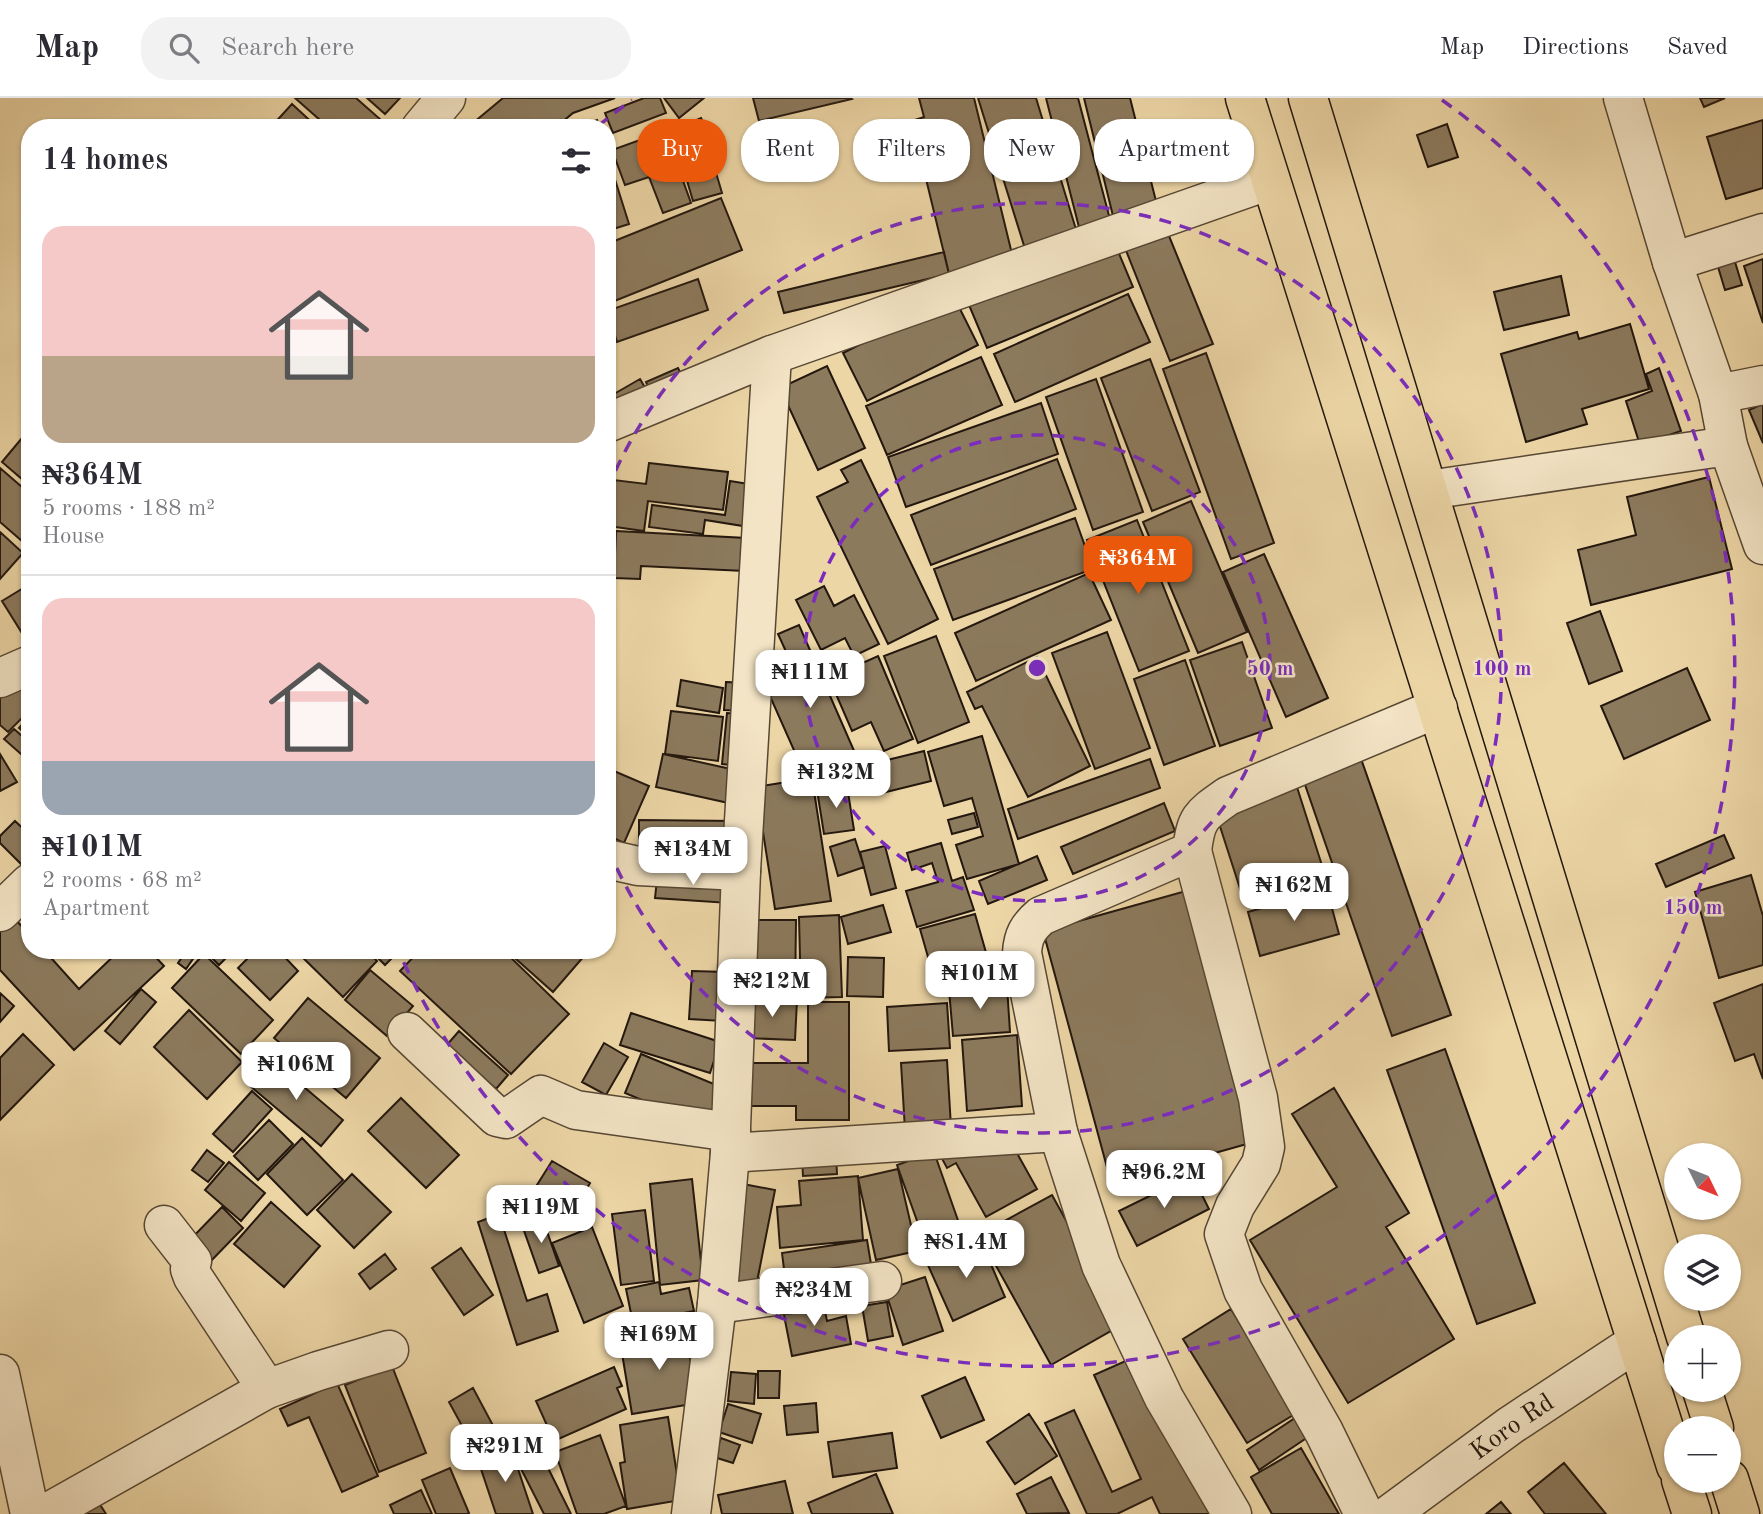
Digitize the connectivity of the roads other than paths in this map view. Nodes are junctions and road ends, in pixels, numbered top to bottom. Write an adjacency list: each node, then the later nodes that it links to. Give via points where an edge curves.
1 (446, 98): 5 (street)
2 (1245, 98): 6 (main road)
3 (1308, 98): 14 (main road)
4 (1623, 98): 8 (street)
5 (428, 119)
6 (1270, 180): 9 (street); 18 (main road)
7 (1763, 233): 8 (street)
8 (1672, 262): 11 (street)
9 (772, 355): 12 (street); 21 (street)
10 (1763, 385): 11 (street)
11 (1718, 394): 13 (street)
12 (616, 419)
13 (1728, 446): 14 (street); 15 (street)
14 (1428, 490): 30 (main road)
15 (1763, 545)
16 (21, 669): 17 (street)
17 (0, 678)
18 (1438, 708): 19 (street, via 1228,796 1195,827); 31 (main road)
19 (1192, 851): 25 (street, via 1041,916 1023,937); 42 (street, via 1258,1098 1265,1147 1261,1164 1224,1234 1243,1290 1324,1432)
20 (616, 861): 21 (street)
21 (741, 871): 26 (street)
22 (21, 892): 23 (street)
23 (0, 912)
24 (407, 1032): 26 (street, via 497,1117 506,1119 541,1095 576,1110)
25 (1058, 1132): 26 (street); 41 (street, via 1101,1265 1164,1398)
26 (730, 1143): 29 (street)
27 (164, 1226): 34 (street, via 192,1261 194,1277)
28 (882, 1281): 29 (street)
29 (717, 1304): 40 (street)
30 (1682, 1325)
31 (1637, 1342): 35 (main road); 43 (street, Koro Rd)
32 (389, 1350): 34 (street)
33 (0, 1374): 38 (street)
34 (267, 1389): 39 (street)
35 (1664, 1428)
36 (1685, 1493): 44 (main road)
37 (1733, 1493): 45 (main road)
38 (30, 1514)
39 (45, 1514)
40 (691, 1514)
41 (1232, 1514)
42 (1364, 1514)
43 (1390, 1514)
44 (1692, 1514)
45 (1740, 1514)

